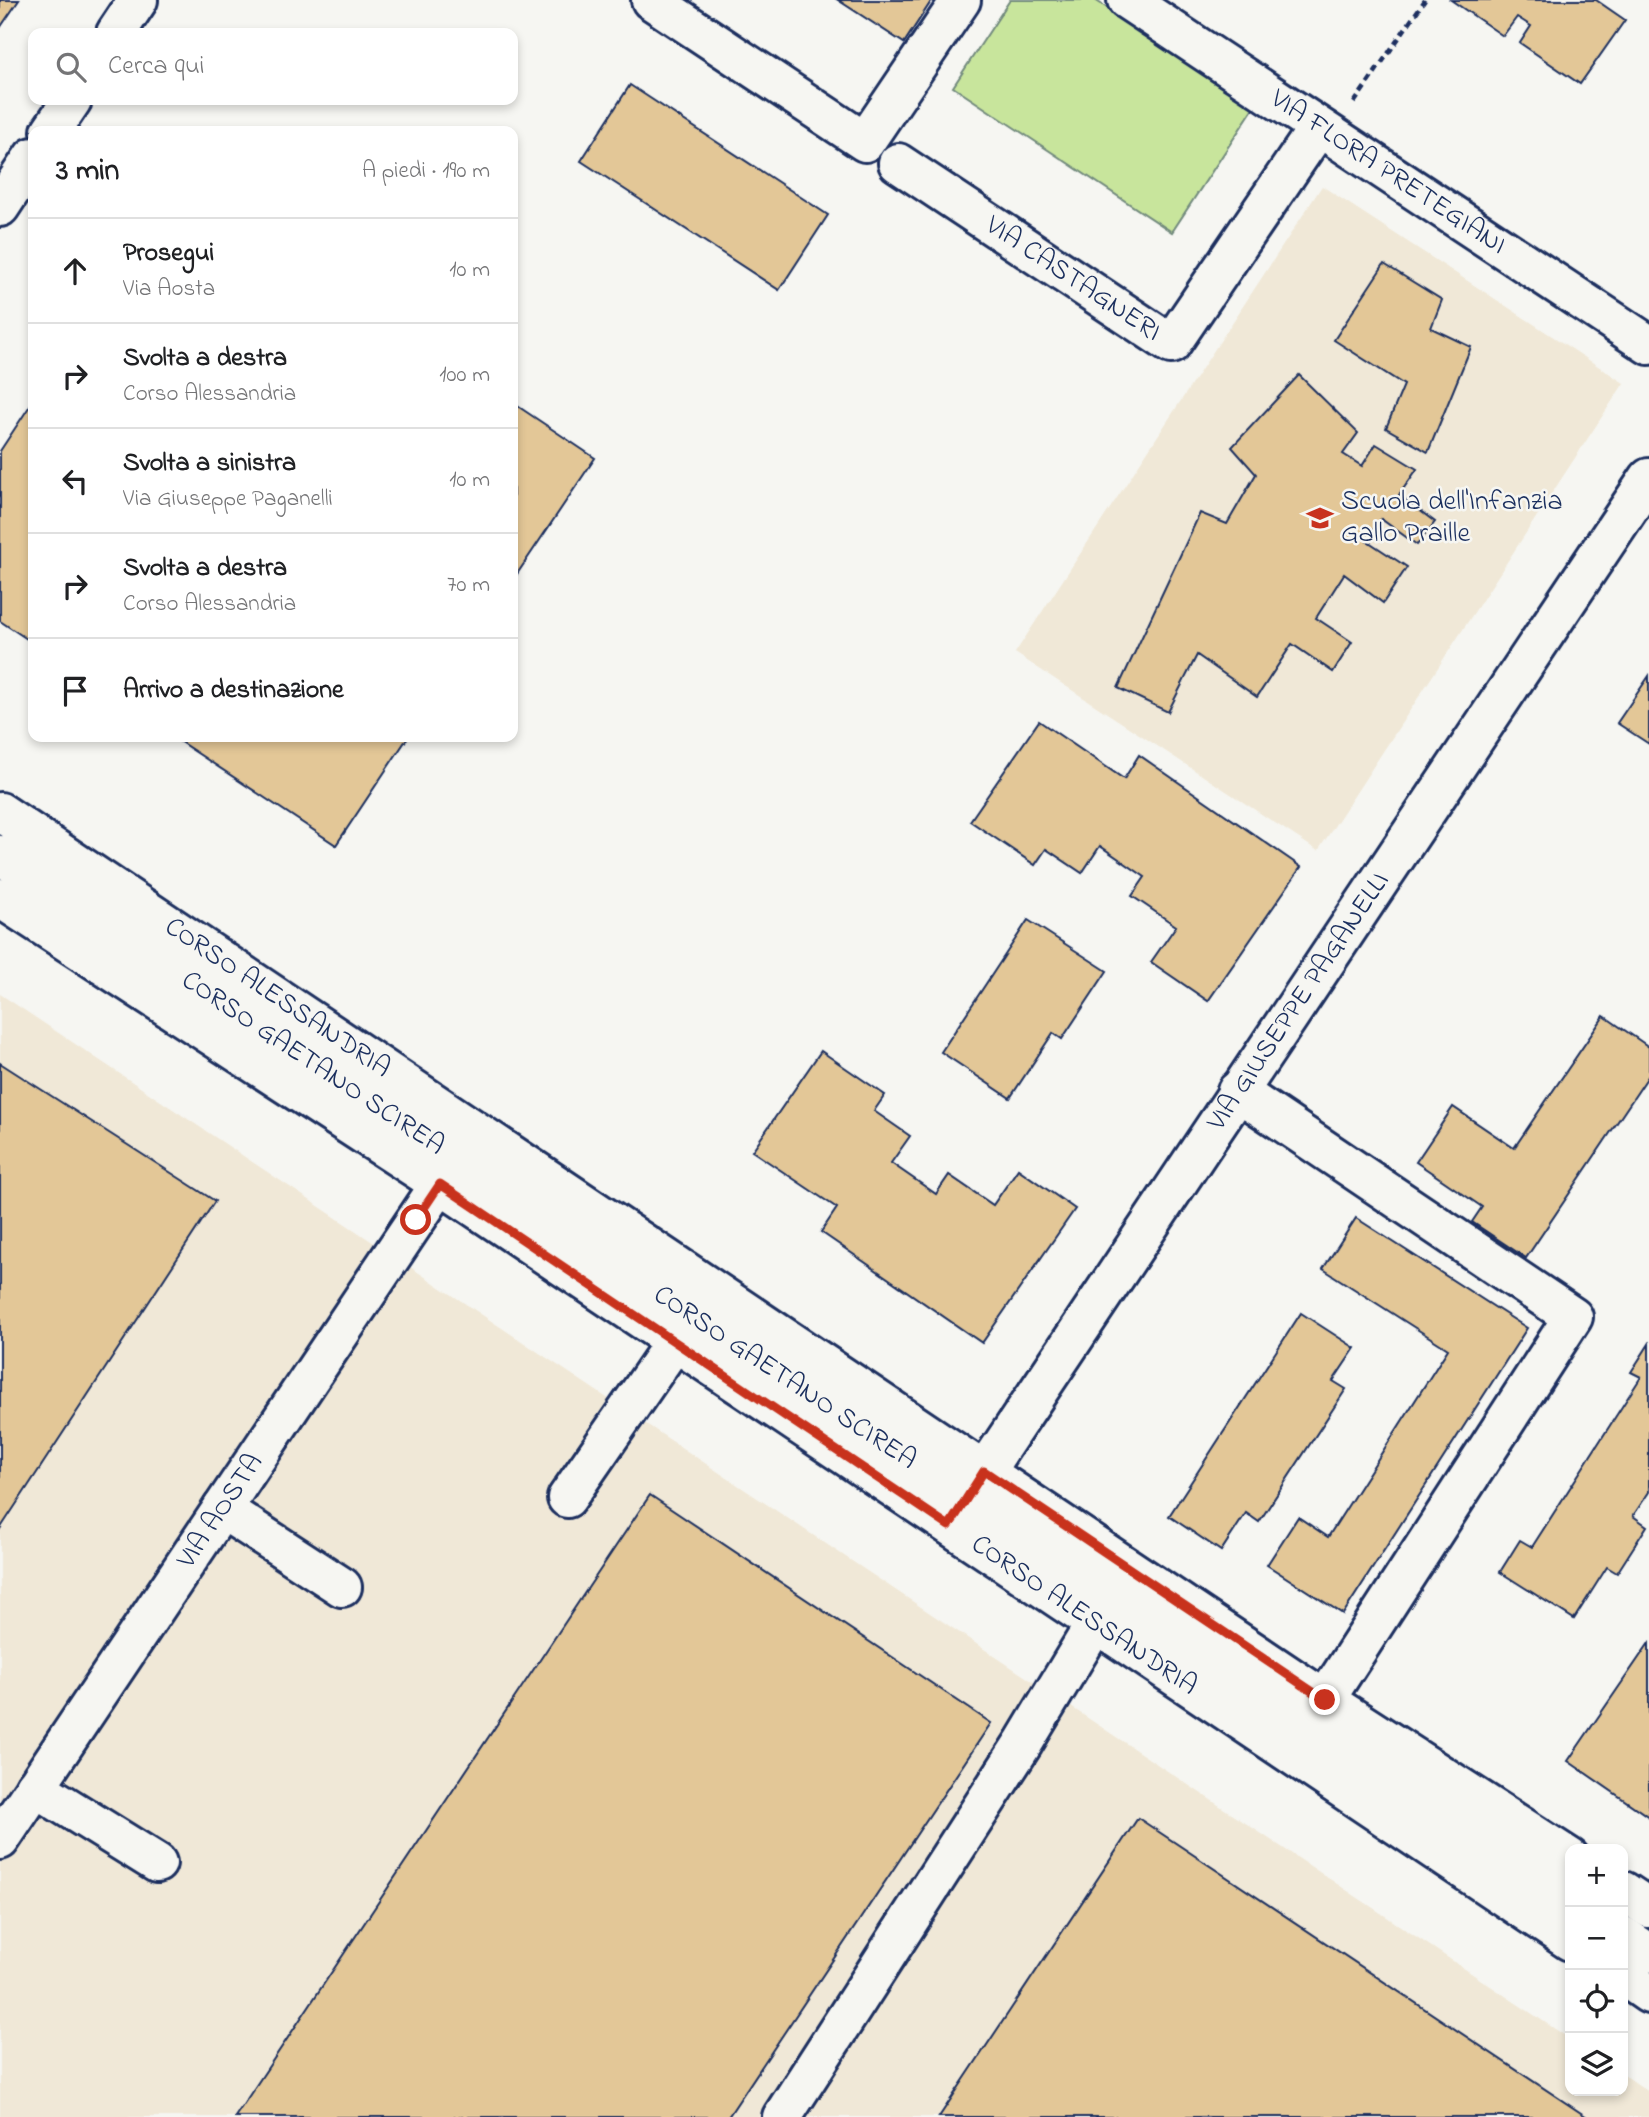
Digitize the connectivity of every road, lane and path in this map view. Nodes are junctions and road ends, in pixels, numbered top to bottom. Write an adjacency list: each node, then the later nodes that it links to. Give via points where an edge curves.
1 (138, 0): 6 (street)
2 (651, 0): 3 (street, via 865,142)
3 (961, 0)
4 (1127, 0): 8 (street, VIA FLORA PRETEGIANI)
5 (1425, 0): 8 (path)
6 (119, 28)
7 (69, 105): 9 (street)
8 (1333, 120): 10 (street, VIA CASTAGNERI, via 1171,344); 13 (street, VIA FLORA PRETEGIANI)
9 (54, 126)
10 (898, 163)
11 (28, 165): 12 (street)
12 (0, 207)
13 (1649, 345)
14 (1649, 478): 18 (street, VIA GIUSEPPE PAGANELLI)
15 (0, 812): 22 (street, CORSO ALESSANDRIA)
16 (0, 855): 22 (street, CORSO GAETANO SCIREA)
17 (0, 898): 19 (street, CORSO ALESSANDRIA)
18 (1237, 1091): 22 (street, VIA GIUSEPPE PAGANELLI); 26 (street, via 1573,1317)
19 (440, 1184): 20 (street, CORSO ALESSANDRIA); 23 (street, VIA AOSTA)
20 (674, 1343): 21 (street); 22 (street, CORSO ALESSANDRIA)
21 (567, 1498)
22 (967, 1499): 25 (street, CORSO ALESSANDRIA); 26 (street, CORSO ALESSANDRIA); 32 (street, CORSO GAETANO SCIREA)
23 (222, 1508): 24 (street); 27 (street, VIA AOSTA)
24 (342, 1587)
25 (1096, 1624): 34 (street, CORSO ALESSANDRIA); 39 (street)
26 (1325, 1700): 29 (street, CORSO ALESSANDRIA)
27 (35, 1787): 28 (street, VIA AOSTA); 30 (street)
28 (0, 1840)
29 (1565, 1855)
30 (156, 1863)
31 (1628, 1894): 33 (street)
32 (1565, 1898)
33 (1649, 1908)
34 (1565, 1938)
35 (1628, 1939): 36 (street)
36 (1649, 1954)
37 (1628, 1979): 38 (street)
38 (1649, 1994)
39 (782, 2117)

